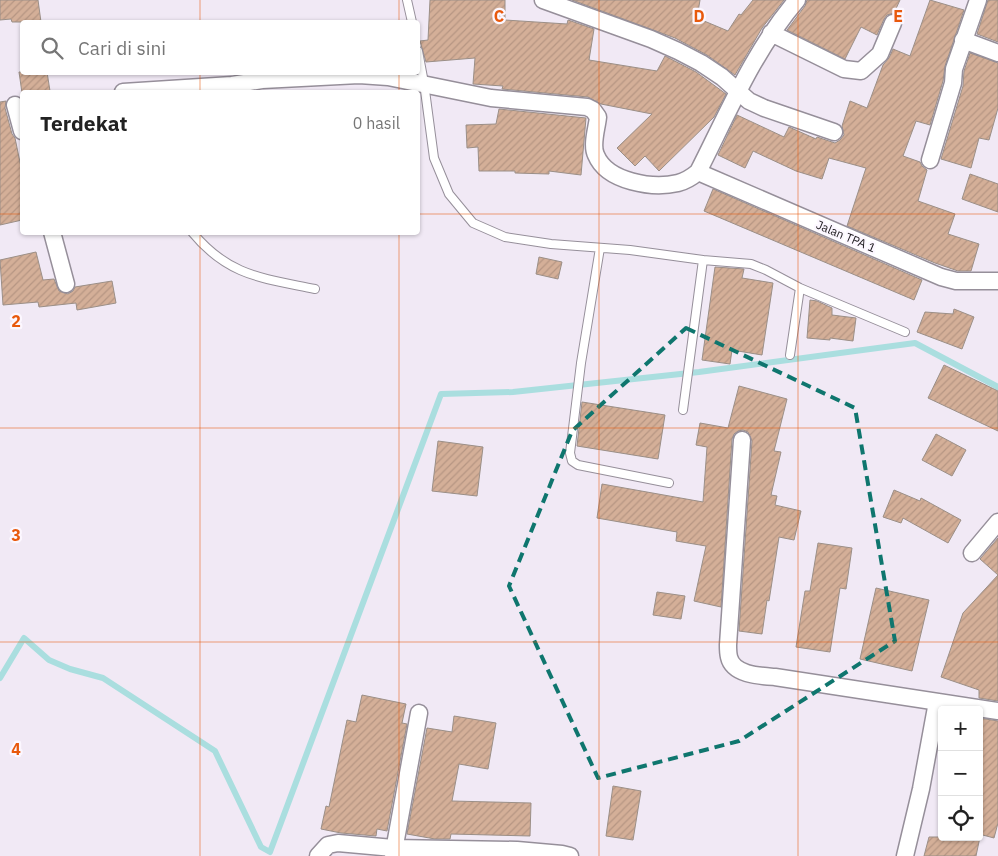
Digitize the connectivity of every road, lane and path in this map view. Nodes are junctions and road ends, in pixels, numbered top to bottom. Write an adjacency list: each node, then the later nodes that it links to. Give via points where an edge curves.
1 (407, 0): 5 (lane)
2 (543, 0): 14 (street, via 678,51 722,78)
3 (797, 0): 7 (street)
4 (978, 0): 8 (street)
5 (412, 20)
6 (894, 22): 7 (street, via 880,54 862,71 844,70)
7 (771, 33): 14 (street)
8 (963, 40): 9 (street); 18 (street)
9 (998, 53)
10 (420, 62): 11 (lane)
11 (424, 83): 12 (street, via 359,75 262,80); 19 (street, via 491,98 587,107 598,117 596,156 602,165 620,178 649,184 670,184 684,181); 22 (lane, via 434,158 449,194 473,223 505,237)
12 (232, 89): 13 (street)
13 (188, 90)
14 (738, 93): 17 (street, via 764,108); 19 (street)
15 (13, 106): 16 (street)
16 (20, 125)
17 (834, 132)
18 (930, 160)
19 (698, 172): 24 (street, Jalan TPA 1, via 941,276 956,281)
20 (53, 235): 25 (street)
21 (194, 235): 27 (lane, via 206,249 238,270)
22 (600, 248): 23 (lane); 32 (lane, via 581,363 570,453 572,461 578,465)
23 (703, 260): 26 (lane, via 751,264); 30 (lane)
24 (998, 281)
25 (66, 284)
26 (800, 288): 28 (lane); 29 (lane)
27 (315, 289)
28 (905, 332)
29 (790, 355)
30 (683, 410)
31 (742, 440): 35 (street, via 728,645 733,664 756,676)
32 (669, 483)
33 (998, 522): 34 (street)
34 (972, 553)
35 (937, 702): 36 (street); 41 (street)
36 (998, 712)
37 (420, 713): 38 (street)
38 (393, 852): 39 (street, via 338,843 328,845); 40 (street, via 517,850)
39 (318, 856)
40 (570, 856)
41 (905, 856)

